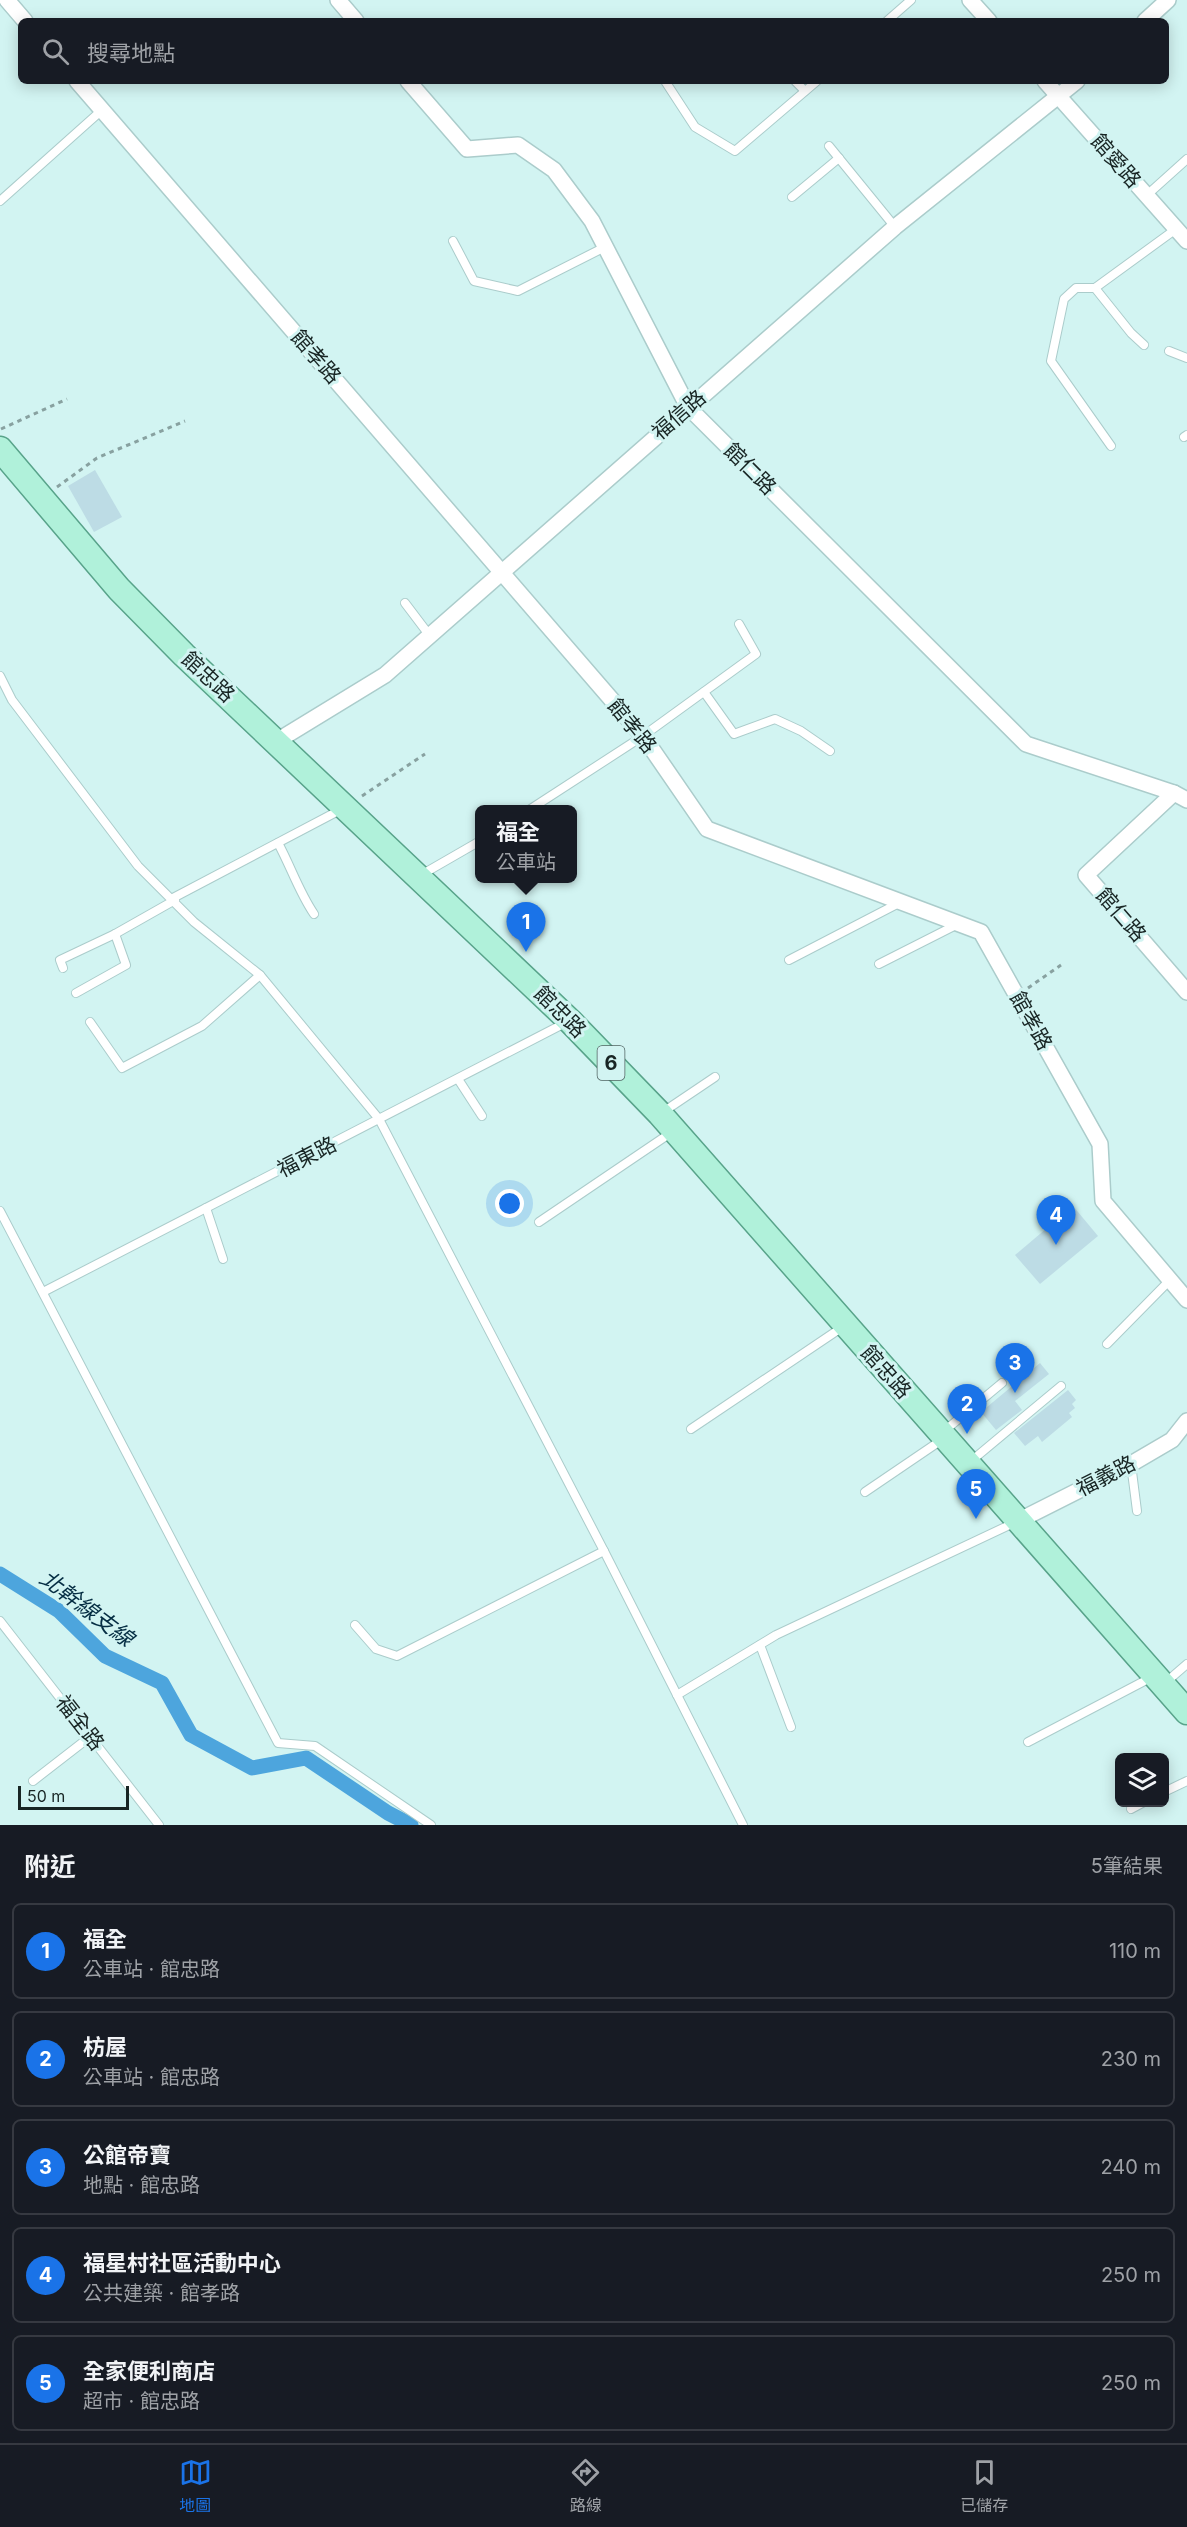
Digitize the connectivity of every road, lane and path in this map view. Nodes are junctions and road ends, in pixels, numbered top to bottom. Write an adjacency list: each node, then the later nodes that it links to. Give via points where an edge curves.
1 (7, 0): 6 (street)
2 (338, 0): 7 (street)
3 (911, 0): 8 (lane)
4 (970, 0): 9 (street)
5 (1168, 0): 10 (street)
6 (22, 18)
7 (353, 18)
8 (890, 18)
9 (986, 18)
10 (1148, 18)
11 (80, 84): 20 (street, 館孝路)
12 (411, 84): 31 (street, 館仁路, via 467,149 518,145 554,170 592,221)
13 (667, 84): 18 (lane, via 695,127 735,151)
14 (798, 84): 18 (lane)
15 (813, 84): 18 (lane)
16 (1048, 84): 19 (street, 館愛路)
17 (1074, 84): 19 (street, 福信路)
18 (805, 91)
19 (1060, 96): 24 (street, 館愛路); 27 (street, 福信路)
20 (102, 110): 26 (lane); 43 (street, 館孝路)
21 (829, 146): 22 (lane)
22 (839, 158): 25 (lane); 27 (lane)
23 (1187, 159): 24 (lane)
24 (1147, 195): 28 (street, 館愛路)
25 (792, 197)
26 (0, 201)
27 (896, 227): 37 (street, 福信路)
28 (1176, 229): 30 (street, 館愛路); 32 (lane)
29 (453, 241): 31 (lane, via 474,281 518,291)
30 (1187, 241)
31 (605, 247): 37 (street, 館仁路)
32 (1095, 288): 33 (lane); 40 (lane, via 1076,288 1064,299 1051,361)
33 (1144, 345)
34 (1170, 351): 35 (lane)
35 (1187, 358)
36 (67, 399): 39 (path)
37 (688, 407): 43 (street, 福信路); 53 (street, 館仁路, via 1026,744)
38 (185, 421): 42 (path, via 97,458)
39 (0, 430)
40 (1111, 446)
41 (0, 449): 42 (main road, 館忠路 / 6)
42 (42, 498): 50 (main road, 館忠路 / 6, via 119,589)
43 (502, 571): 46 (street, 福信路); 49 (street, 館孝路)
44 (405, 603): 46 (lane)
45 (739, 624): 48 (lane, via 756,654)
46 (430, 636): 50 (street, 福信路, via 385,675)
47 (0, 676): 59 (lane, via 12,700 138,867)
48 (704, 692): 49 (lane); 51 (lane, via 734,734 775,718)
49 (643, 736): 54 (lane); 60 (street, 館孝路, via 707,829)
50 (277, 741): 55 (main road, 館忠路 / 6)
51 (830, 751)
52 (425, 754): 55 (path)
53 (1180, 796): 69 (street, 館仁路, via 1086,875)
54 (537, 805)
55 (346, 807): 56 (lane); 58 (main road, 館忠路 / 6)
56 (278, 843): 59 (lane); 61 (lane, via 301,895)
57 (475, 843): 58 (lane)
58 (419, 876): 72 (main road, 館忠路 / 6)
59 (174, 899): 63 (lane); 68 (lane)
60 (901, 902): 62 (street, 館孝路); 64 (lane)
61 (314, 914)
62 (958, 923): 65 (lane); 71 (street, 館孝路, via 981,932)
63 (115, 934): 67 (lane, via 60,960); 70 (lane, via 126,964)
64 (789, 960)
65 (879, 964)
66 (1061, 965): 71 (path)
67 (63, 968)
68 (260, 975): 73 (lane, via 202,1026 122,1068); 77 (lane)
69 (1187, 992)
70 (76, 993)
71 (1017, 996): 83 (street, 館孝路, via 1100,1144 1103,1202)
72 (570, 1021): 75 (lane, 福東路); 78 (main road, 館忠路 / 6)
73 (90, 1022)
74 (715, 1077): 78 (lane)
75 (458, 1079): 76 (lane); 77 (lane, 福東路)
76 (482, 1116)
77 (379, 1119): 79 (lane, 福東路); 98 (lane)
78 (667, 1123): 81 (lane); 86 (main road, 館忠路 / 6)
79 (207, 1208): 82 (lane); 84 (lane, 福東路)
80 (0, 1211): 84 (lane)
81 (539, 1222)
82 (223, 1259)
83 (1170, 1280): 85 (street, 館孝路); 87 (lane)
84 (43, 1292): 115 (lane, via 278,1743 315,1746)
85 (1187, 1300)
86 (845, 1326): 91 (lane); 92 (main road, 館忠路 / 6)
87 (1107, 1344)
88 (1002, 1383): 92 (lane)
89 (1062, 1386): 93 (lane)
90 (1187, 1421): 94 (street, 福義路, via 1172,1440)
91 (691, 1429)
92 (943, 1436): 93 (main road, 館忠路 / 6); 95 (lane)
93 (968, 1464): 97 (main road, 館忠路 / 6)
94 (1131, 1464): 96 (lane); 97 (street, 福義路)
95 (865, 1492)
96 (1137, 1511)
97 (1018, 1521): 101 (lane); 103 (main road, 館忠路 / 6)
98 (604, 1551): 100 (lane, via 397,1656 376,1649); 104 (lane)
99 (0, 1621): 107 (lane, 福全路)
100 (355, 1625)
101 (760, 1645): 104 (lane); 106 (lane)
102 (1187, 1664): 103 (lane)
103 (1159, 1680): 105 (main road, 館忠路 / 6); 108 (lane)
104 (676, 1695): 116 (lane)
105 (1187, 1712)
106 (791, 1727)
107 (91, 1736): 109 (lane); 114 (lane, 福全路)
108 (1028, 1742)
109 (33, 1781)
110 (1187, 1781): 111 (lane)
111 (1169, 1790)
112 (1135, 1807): 113 (lane)
113 (1131, 1809)
114 (159, 1825)
115 (431, 1825)
116 (743, 1825)

